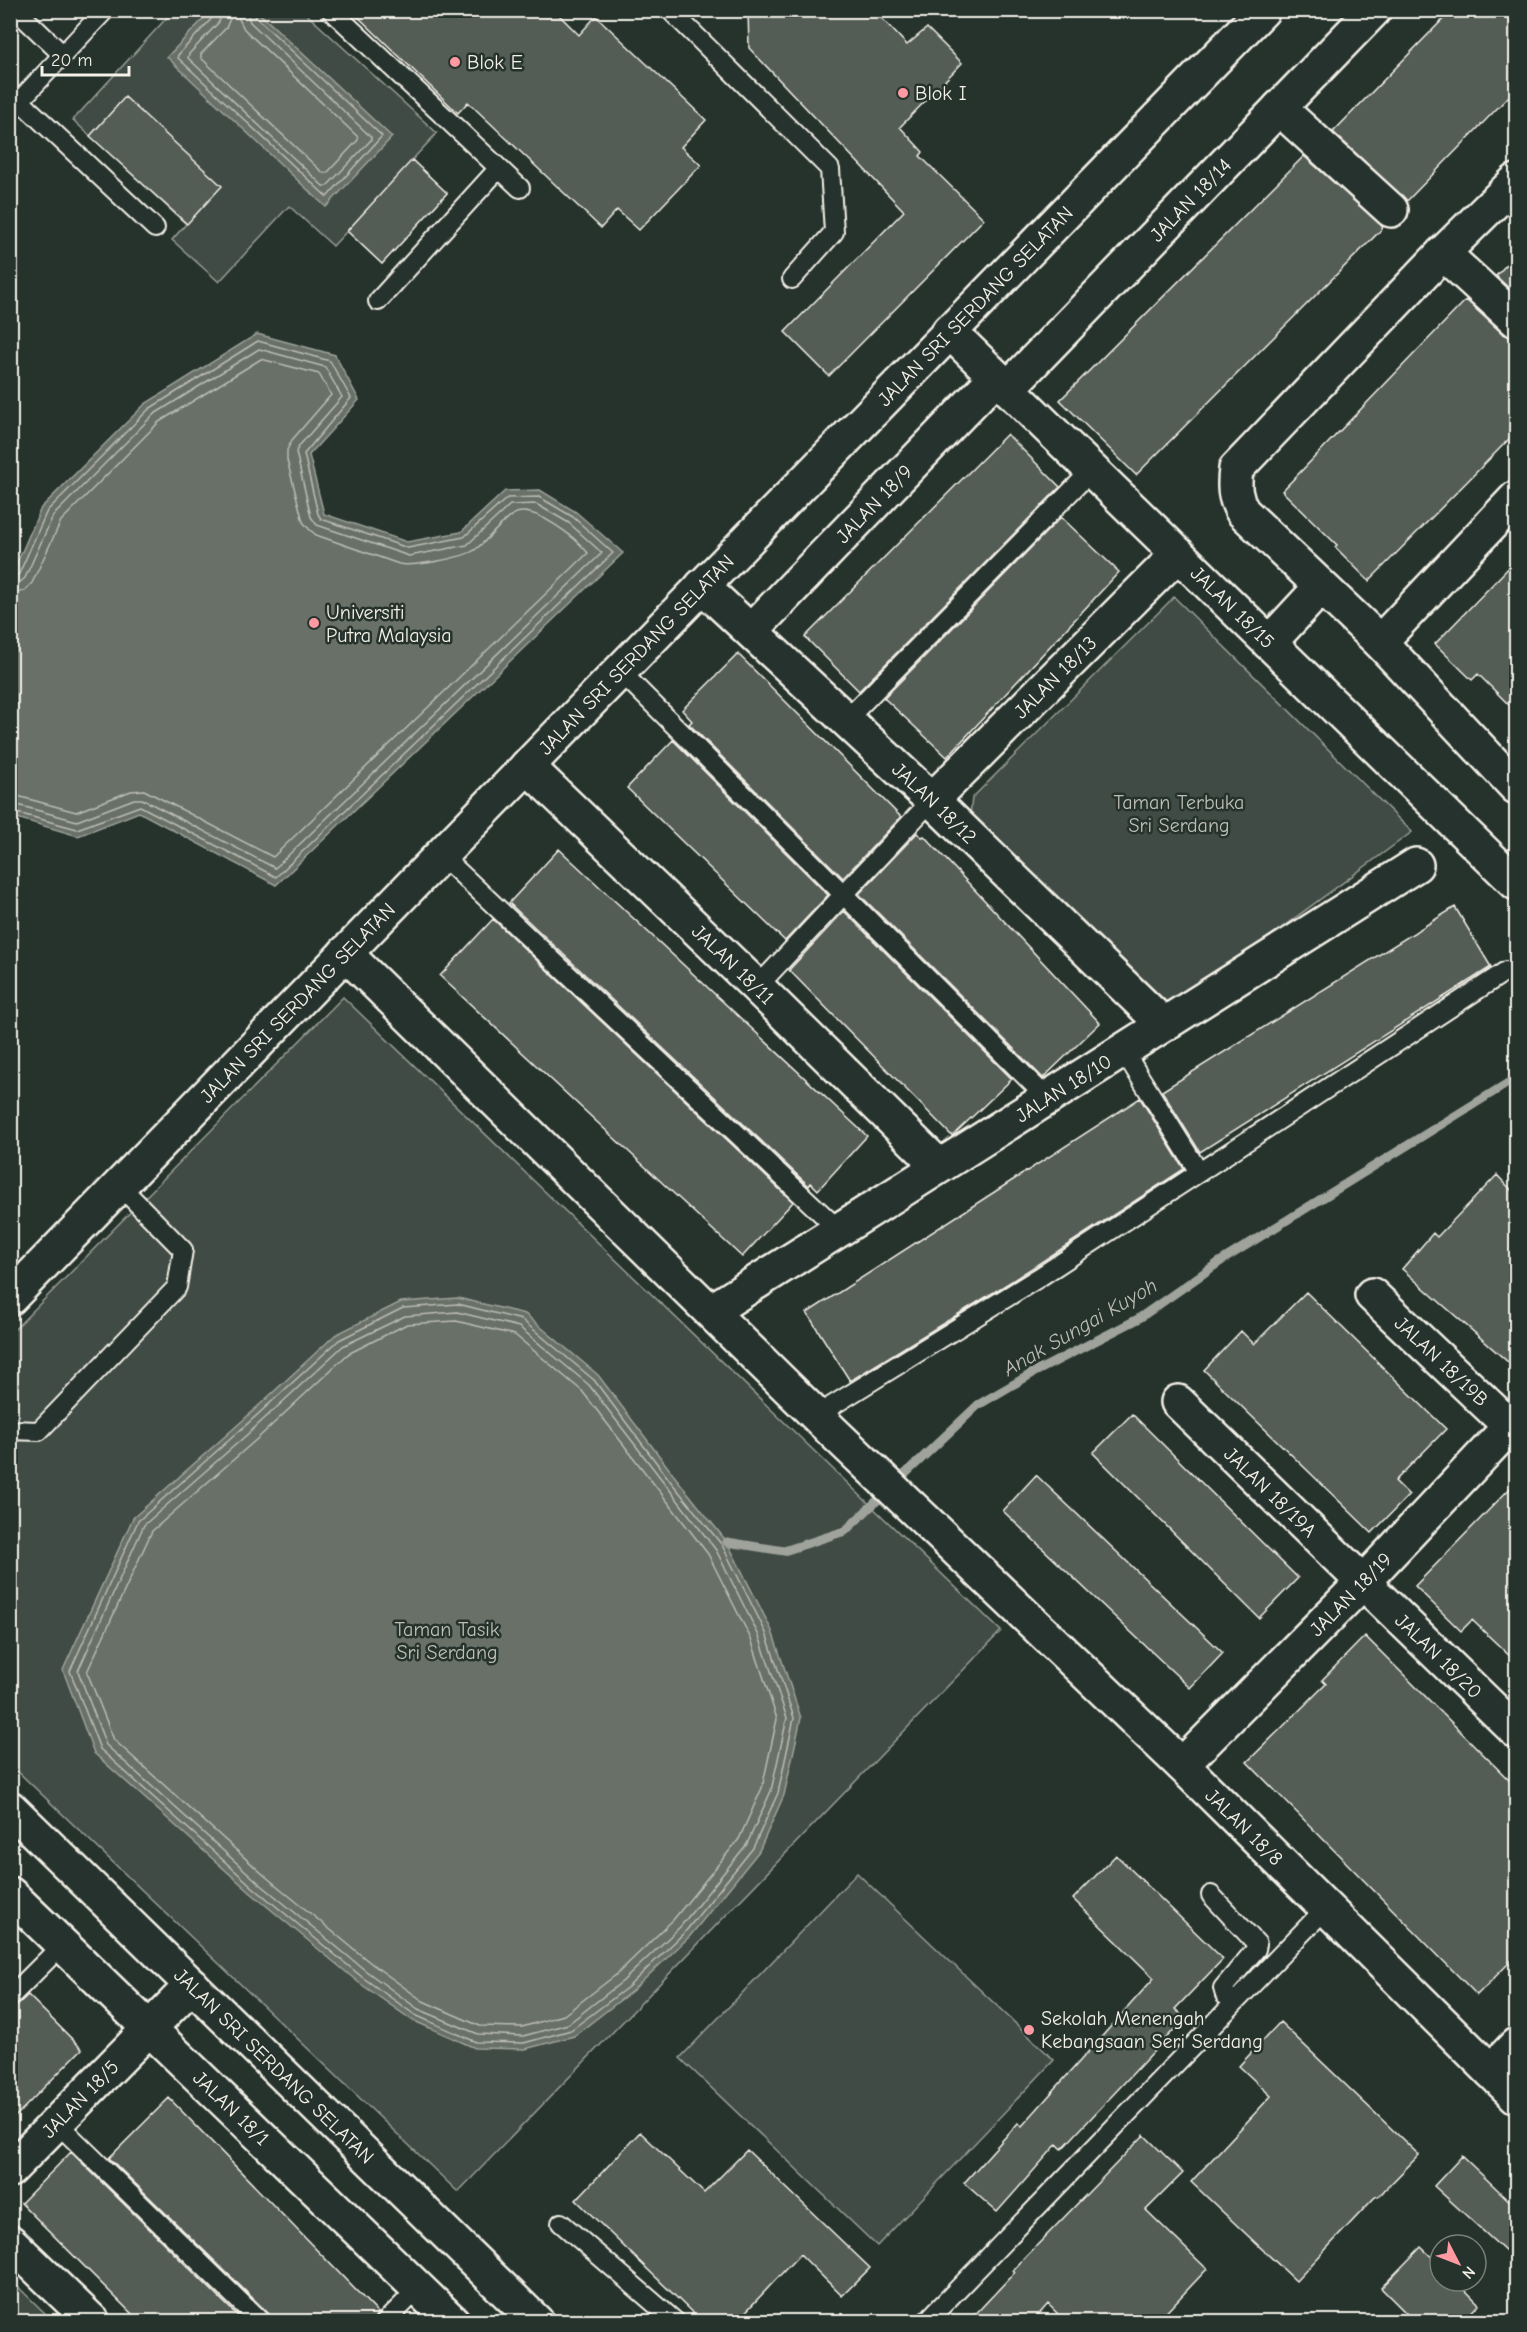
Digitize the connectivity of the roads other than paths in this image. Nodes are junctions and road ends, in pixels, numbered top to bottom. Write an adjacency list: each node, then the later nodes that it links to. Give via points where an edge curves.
1 (16, 10): 7 (lane)
2 (105, 10): 7 (lane)
3 (331, 10): 10 (lane)
4 (670, 10): 16 (lane, via 830,169 834,232)
5 (1263, 10): 19 (street, JALAN SRI SERDANG SELATAN)
6 (1374, 10): 9 (street, JALAN 18/14)
7 (63, 55): 8 (lane)
8 (15, 106): 14 (lane)
9 (1279, 108): 13 (street); 20 (street, JALAN 18/14)
10 (499, 168): 12 (lane); 17 (lane)
11 (1516, 181): 15 (street)
12 (520, 188)
13 (1390, 210)
14 (155, 228)
15 (1443, 253): 18 (street); 25 (street, via 1236,469 1235,499 1243,513)
16 (792, 279)
17 (378, 301)
18 (1516, 320)
19 (949, 331): 20 (street, JALAN 18/15); 24 (street, JALAN SRI SERDANG SELATAN)
20 (1002, 383): 21 (street, JALAN 18/15); 26 (street, JALAN 18/9)
21 (1092, 470): 23 (street, JALAN 18/15); 30 (lane)
22 (1516, 498): 27 (street)
23 (1178, 554): 28 (street, JALAN 18/15); 33 (street, JALAN 18/13)
24 (702, 586): 26 (street, JALAN 18/12); 29 (street, JALAN SRI SERDANG SELATAN)
25 (1320, 588): 27 (street); 28 (street)
26 (751, 631): 30 (street, JALAN 18/12)
27 (1380, 642): 32 (street)
28 (1269, 643): 36 (street, JALAN 18/15)
29 (620, 670): 31 (street, JALAN SRI SERDANG SELATAN); 37 (lane)
30 (846, 720): 33 (street, JALAN 18/12)
31 (527, 766): 34 (street, JALAN SRI SERDANG SELATAN); 40 (street, JALAN 18/11)
32 (1516, 787)
33 (932, 800): 37 (lane); 41 (street, JALAN 18/12)
34 (441, 855): 38 (street, JALAN SRI SERDANG SELATAN); 47 (lane)
35 (1416, 865): 41 (street, JALAN 18/10)
36 (1516, 883)
37 (844, 894): 40 (lane); 43 (lane)
38 (345, 953): 46 (street, JALAN SRI SERDANG SELATAN); 50 (street, JALAN 18/8)
39 (1506, 971): 45 (lane)
40 (757, 987): 44 (street, JALAN 18/11)
41 (1163, 1024): 42 (street, JALAN 18/10)
42 (1123, 1050): 43 (street, JALAN 18/10); 45 (lane)
43 (1047, 1098): 44 (street, JALAN 18/10)
44 (939, 1166): 47 (street, JALAN 18/10)
45 (1199, 1172): 52 (lane, via 1038,1278)
46 (120, 1186): 49 (street, JALAN SRI SERDANG SELATAN); 54 (lane, via 183,1250 177,1287 39,1431)
47 (839, 1230): 50 (street, JALAN 18/10)
48 (1372, 1295): 53 (street, JALAN 18/19B)
49 (10, 1298)
50 (711, 1311): 52 (street, JALAN 18/8)
51 (1178, 1402): 55 (street, JALAN 18/19A)
52 (817, 1415): 57 (street, JALAN 18/8)
53 (1513, 1423): 55 (street, JALAN 18/19)
54 (10, 1430)
55 (1362, 1582): 56 (street, JALAN 18/20); 57 (street, JALAN 18/19)
56 (1516, 1731)
57 (1182, 1765): 61 (street, JALAN 18/8)
58 (10, 1808): 63 (street, JALAN SRI SERDANG SELATAN)
59 (10, 1894): 62 (street, JALAN 18/1)
60 (1211, 1895): 65 (lane, via 1257,1944 1223,1988 1225,1995)
61 (1327, 1906): 65 (lane); 68 (street, JALAN 18/8)
62 (63, 1944): 64 (lane); 66 (street, JALAN 18/1)
63 (192, 1985): 66 (street, JALAN 18/5); 79 (street, JALAN SRI SERDANG SELATAN)
64 (10, 1997)
65 (1235, 2001): 81 (lane)
66 (150, 2028): 70 (street, JALAN 18/5); 74 (street, JALAN 18/1)
67 (1516, 2045): 68 (street)
68 (1491, 2071): 69 (street, JALAN 18/8)
69 (1516, 2096)
70 (57, 2123): 71 (street, JALAN 18/5); 76 (lane)
71 (10, 2170)
72 (561, 2223): 80 (lane)
73 (10, 2242): 75 (street)
74 (418, 2288): 77 (lane); 78 (street, JALAN 18/1)
75 (93, 2322)
76 (261, 2322)
77 (385, 2322)
78 (453, 2322)
79 (537, 2322)
80 (676, 2322)
81 (926, 2322)

